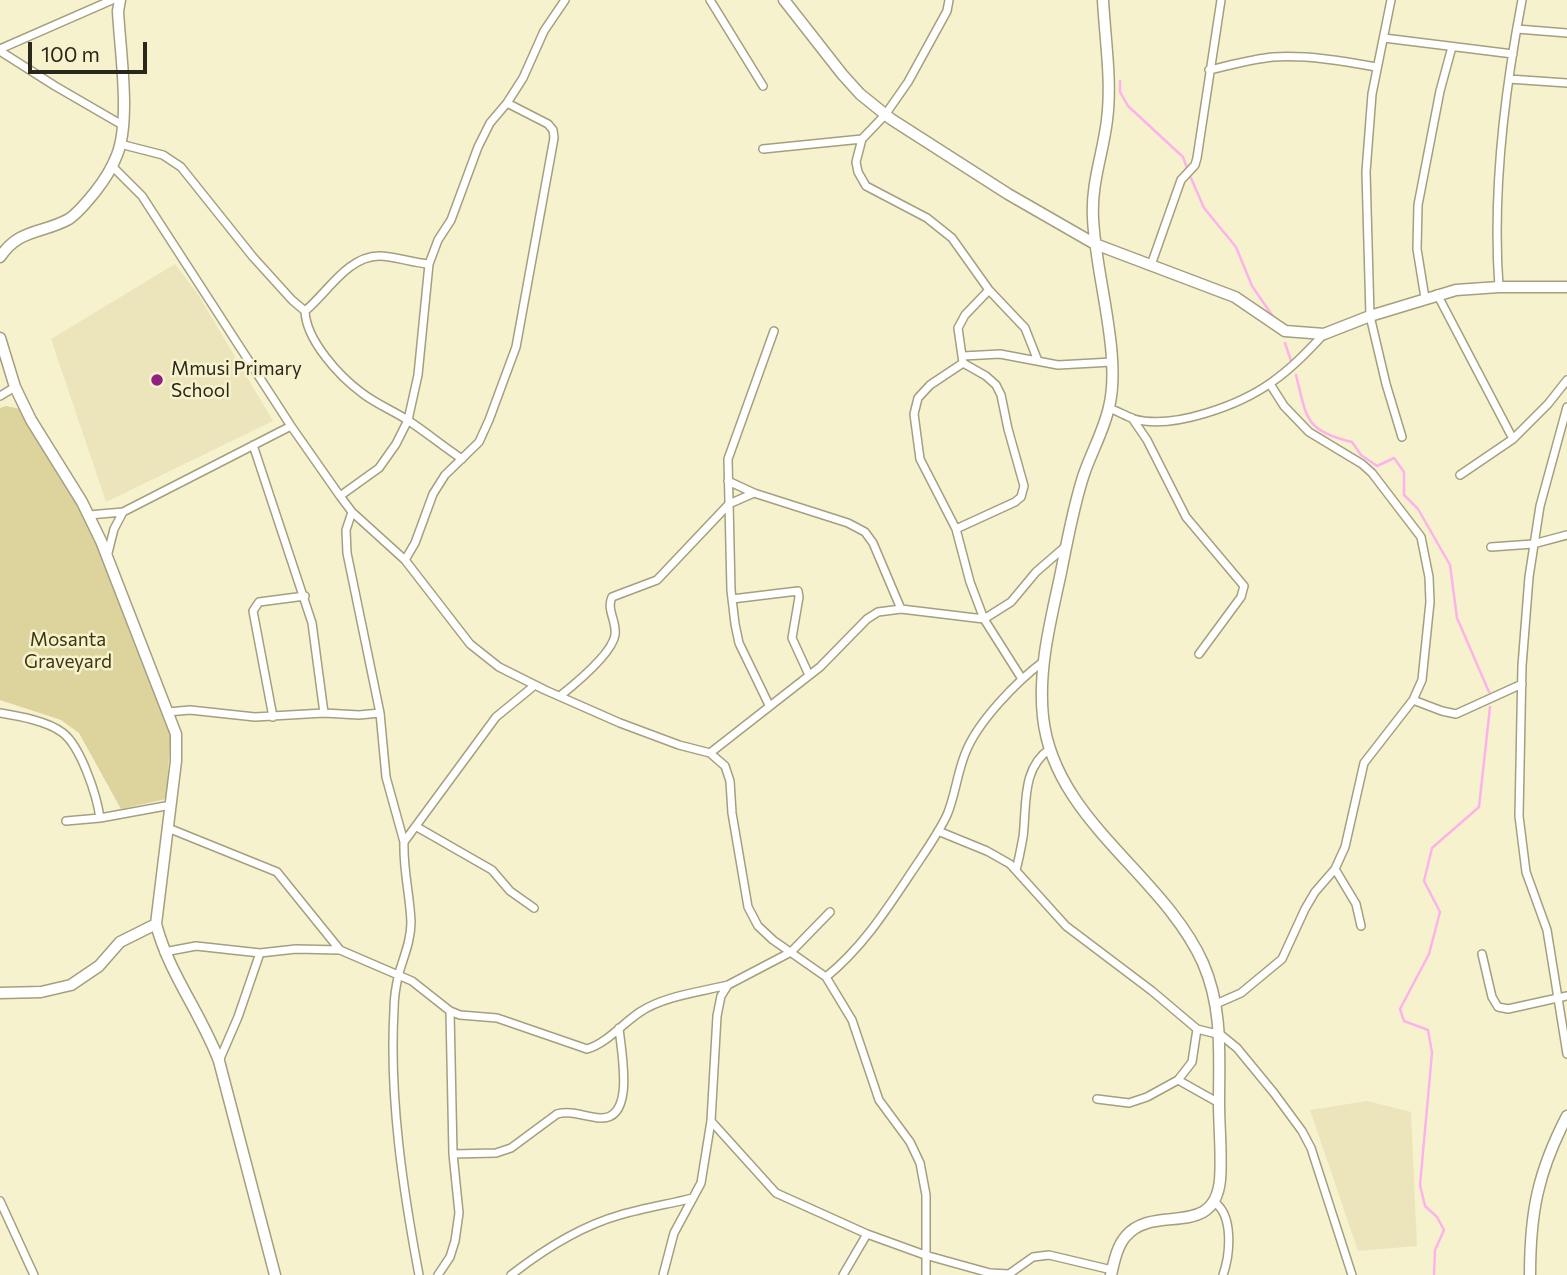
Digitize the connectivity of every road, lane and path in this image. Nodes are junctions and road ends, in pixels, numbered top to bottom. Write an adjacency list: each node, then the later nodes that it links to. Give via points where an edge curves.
1 (112, 0): 15 (street)
2 (120, 0): 24 (street)
3 (565, 0): 22 (street)
4 (710, 0): 21 (street)
5 (783, 0): 23 (street, via 842,75)
6 (949, 0): 23 (street, via 908,82)
7 (1103, 0): 29 (street, via 1108,117 1093,181)
8 (1221, 0): 18 (street)
9 (1391, 0): 13 (street)
10 (1522, 0): 11 (street)
11 (1517, 29): 12 (street); 16 (street)
12 (1567, 33)
13 (1384, 38): 14 (street); 17 (street)
14 (1452, 47): 16 (street); 37 (street, via 1418,205 1417,249)
15 (0, 50): 24 (street)
16 (1513, 54): 19 (street)
17 (1377, 67): 18 (street, via 1343,60 1275,57); 39 (street, via 1366,172)
18 (1209, 70): 32 (street, via 1197,158 1181,180)
19 (1509, 79): 20 (street); 33 (street, via 1497,226)
20 (1567, 83)
21 (762, 86)
22 (507, 103): 31 (street, via 478,147); 58 (street, via 548,124 554,138 516,347 489,420)
23 (885, 116): 25 (street); 29 (street)
24 (124, 126): 26 (street)
25 (862, 139): 27 (street); 35 (street, via 856,162 866,186 912,209 952,238)
26 (120, 145): 28 (street); 38 (street, via 163,155 181,167 253,257)
27 (762, 149)
28 (112, 166): 30 (street, via 75,215 12,241); 54 (street, via 142,196)
29 (1095, 244): 32 (street); 45 (street)
30 (0, 257)
31 (429, 264): 38 (street, via 367,257); 53 (street, via 418,375)
32 (1151, 265): 41 (street, via 1235,297 1285,331)
33 (1499, 287): 34 (street); 36 (street)
34 (1567, 287)
35 (989, 290): 43 (street, via 960,323); 44 (street, via 1025,328)
36 (1437, 294): 37 (street); 56 (street)
37 (1425, 298): 39 (street)
38 (305, 311): 53 (street, via 314,341 347,380)
39 (1370, 316): 41 (street); 55 (street)
40 (774, 331): 60 (street, via 728,459)
41 (1324, 334): 47 (street)
42 (0, 338): 48 (street)
43 (963, 360): 44 (street, via 1000,354); 67 (street, via 923,392 914,414 920,459); 67 (street, via 996,385 1001,395 1024,486 1015,502)
44 (1038, 361): 45 (street, via 1058,365)
45 (1112, 362): 51 (street)
46 (1567, 380): 56 (street)
47 (1270, 384): 52 (street, via 1198,416 1154,422); 85 (street, via 1309,432 1372,473 1421,537 1430,602 1422,680)
48 (15, 387): 49 (street); 66 (street)
49 (0, 396)
50 (1567, 407): 69 (street)
51 (1109, 408): 52 (street); 70 (street, via 1084,475)
52 (1132, 418): 78 (street, via 1186,517 1244,586 1241,597)
53 (408, 420): 58 (street); 62 (street, via 379,468)
54 (291, 426): 57 (street); 62 (street)
55 (1402, 437)
56 (1513, 439): 59 (street)
57 (253, 446): 64 (street); 74 (street)
58 (462, 459): 73 (street, via 433,494)
59 (1460, 475)
60 (728, 481): 61 (street); 63 (street)
61 (754, 493): 63 (street); 76 (street, via 864,532)
62 (340, 496): 65 (street)
63 (729, 504): 75 (street); 84 (street, via 657,580 612,597 614,638 596,663)
64 (123, 512): 66 (street); 72 (street)
65 (352, 512): 73 (street); 90 (street, via 346,530 347,553)
66 (89, 515): 72 (street)
67 (956, 529): 77 (street)
68 (1567, 535): 69 (street)
69 (1533, 544): 71 (street); 82 (street)
70 (1066, 546): 77 (street, via 1011,602); 79 (street)
71 (1491, 547)
72 (107, 557): 87 (street)
73 (405, 560): 83 (street, via 482,656)
74 (305, 596): 89 (street); 91 (street, via 259,602 253,611)
75 (732, 599): 80 (street, via 797,591 792,638); 86 (street, via 739,643)
76 (901, 609): 77 (street); 80 (street, via 878,612 867,619)
77 (984, 619): 81 (street)
78 (1199, 654)
79 (1044, 661): 81 (street); 92 (street, via 1043,717)
80 (809, 675): 86 (street)
81 (1022, 679): 99 (street, via 972,738)
82 (1522, 684): 85 (street, via 1456,714); 117 (street, via 1520,835 1526,872 1547,930)
83 (535, 685): 84 (street); 97 (street, via 496,717)
84 (560, 696): 93 (street, via 620,723)
85 (1413, 700): 101 (street, via 1364,763 1345,847)
86 (769, 705): 93 (street)
87 (168, 712): 91 (street); 94 (street, via 176,734)
88 (0, 713): 95 (street, via 63,733 90,778)
89 (324, 713): 90 (street); 91 (street)
90 (380, 713): 100 (street, via 387,777)
91 (273, 717)
92 (1050, 749): 102 (street, via 1040,755 1030,777); 118 (street, via 1078,802 1190,941)
93 (710, 753): 109 (street, via 725,766 730,781 748,907 758,926)
94 (171, 805): 95 (street); 98 (street)
95 (100, 818): 96 (street)
96 (66, 821)
97 (417, 827): 100 (street); 103 (street, via 492,870)
98 (168, 828): 105 (street); 107 (street, via 277,872)
99 (938, 831): 102 (street, via 987,851); 113 (street, via 858,950)
100 (404, 842): 112 (street, via 411,922)
101 (1335, 869): 106 (street, via 1351,894); 118 (street, via 1304,909 1282,959 1241,993)
102 (1016, 870): 121 (street, via 1066,926)
103 (534, 908)
104 (830, 912): 109 (street)
105 (156, 924): 108 (street); 115 (street, via 120,942 71,985 41,992)
106 (1361, 926)
107 (340, 950): 110 (street); 112 (street)
108 (164, 952): 110 (street, via 196,946); 124 (street)
109 (791, 952): 113 (street); 114 (street)
110 (260, 953): 124 (street)
111 (1482, 954): 117 (street, via 1498,1007)
112 (398, 976): 119 (street, via 412,981); 140 (street, via 394,1010 397,1118)
113 (826, 977): 136 (street, via 852,1020 879,1100 920,1163 926,1195)
114 (728, 985): 120 (street, via 642,1010); 129 (street, via 717,1016)
115 (0, 993)
116 (1567, 996): 117 (street)
117 (1558, 998): 123 (street)
118 (1216, 1004): 122 (street)
119 (450, 1011): 120 (street, via 496,1018 587,1049); 130 (street)
120 (619, 1028): 130 (street, via 624,1089 614,1116 602,1119 565,1112 512,1148)
121 (1197, 1029): 122 (street); 125 (street, via 1192,1062)
122 (1221, 1035): 127 (street); 147 (street, via 1237,1048 1302,1131)
123 (1567, 1054)
124 (219, 1061): 139 (street)
125 (1178, 1080): 126 (street, via 1129,1102); 127 (street)
126 (1097, 1099)
127 (1219, 1103): 133 (street, via 1220,1176)
128 (1567, 1116): 148 (street, via 1548,1157 1534,1205)
129 (711, 1121): 131 (street, via 701,1183); 135 (street, via 776,1193)
130 (453, 1154): 141 (street, via 459,1213 450,1256)
131 (694, 1198): 142 (street, via 618,1215 589,1227); 143 (street, via 674,1233)
132 (0, 1201): 134 (street)
133 (1214, 1202): 137 (street, via 1196,1215 1139,1225 1122,1241); 146 (street, via 1225,1217 1228,1255)
134 (3, 1213): 138 (street)
135 (867, 1234): 136 (street); 144 (street)
136 (925, 1255): 137 (street, via 1002,1275 1040,1256 1062,1257); 145 (street)
137 (1112, 1273)
138 (34, 1275)
139 (275, 1275)
140 (419, 1275)
141 (438, 1275)
142 (511, 1275)
143 (663, 1275)
144 (843, 1275)
145 (926, 1275)
146 (1223, 1275)
147 (1352, 1275)
148 (1530, 1275)

